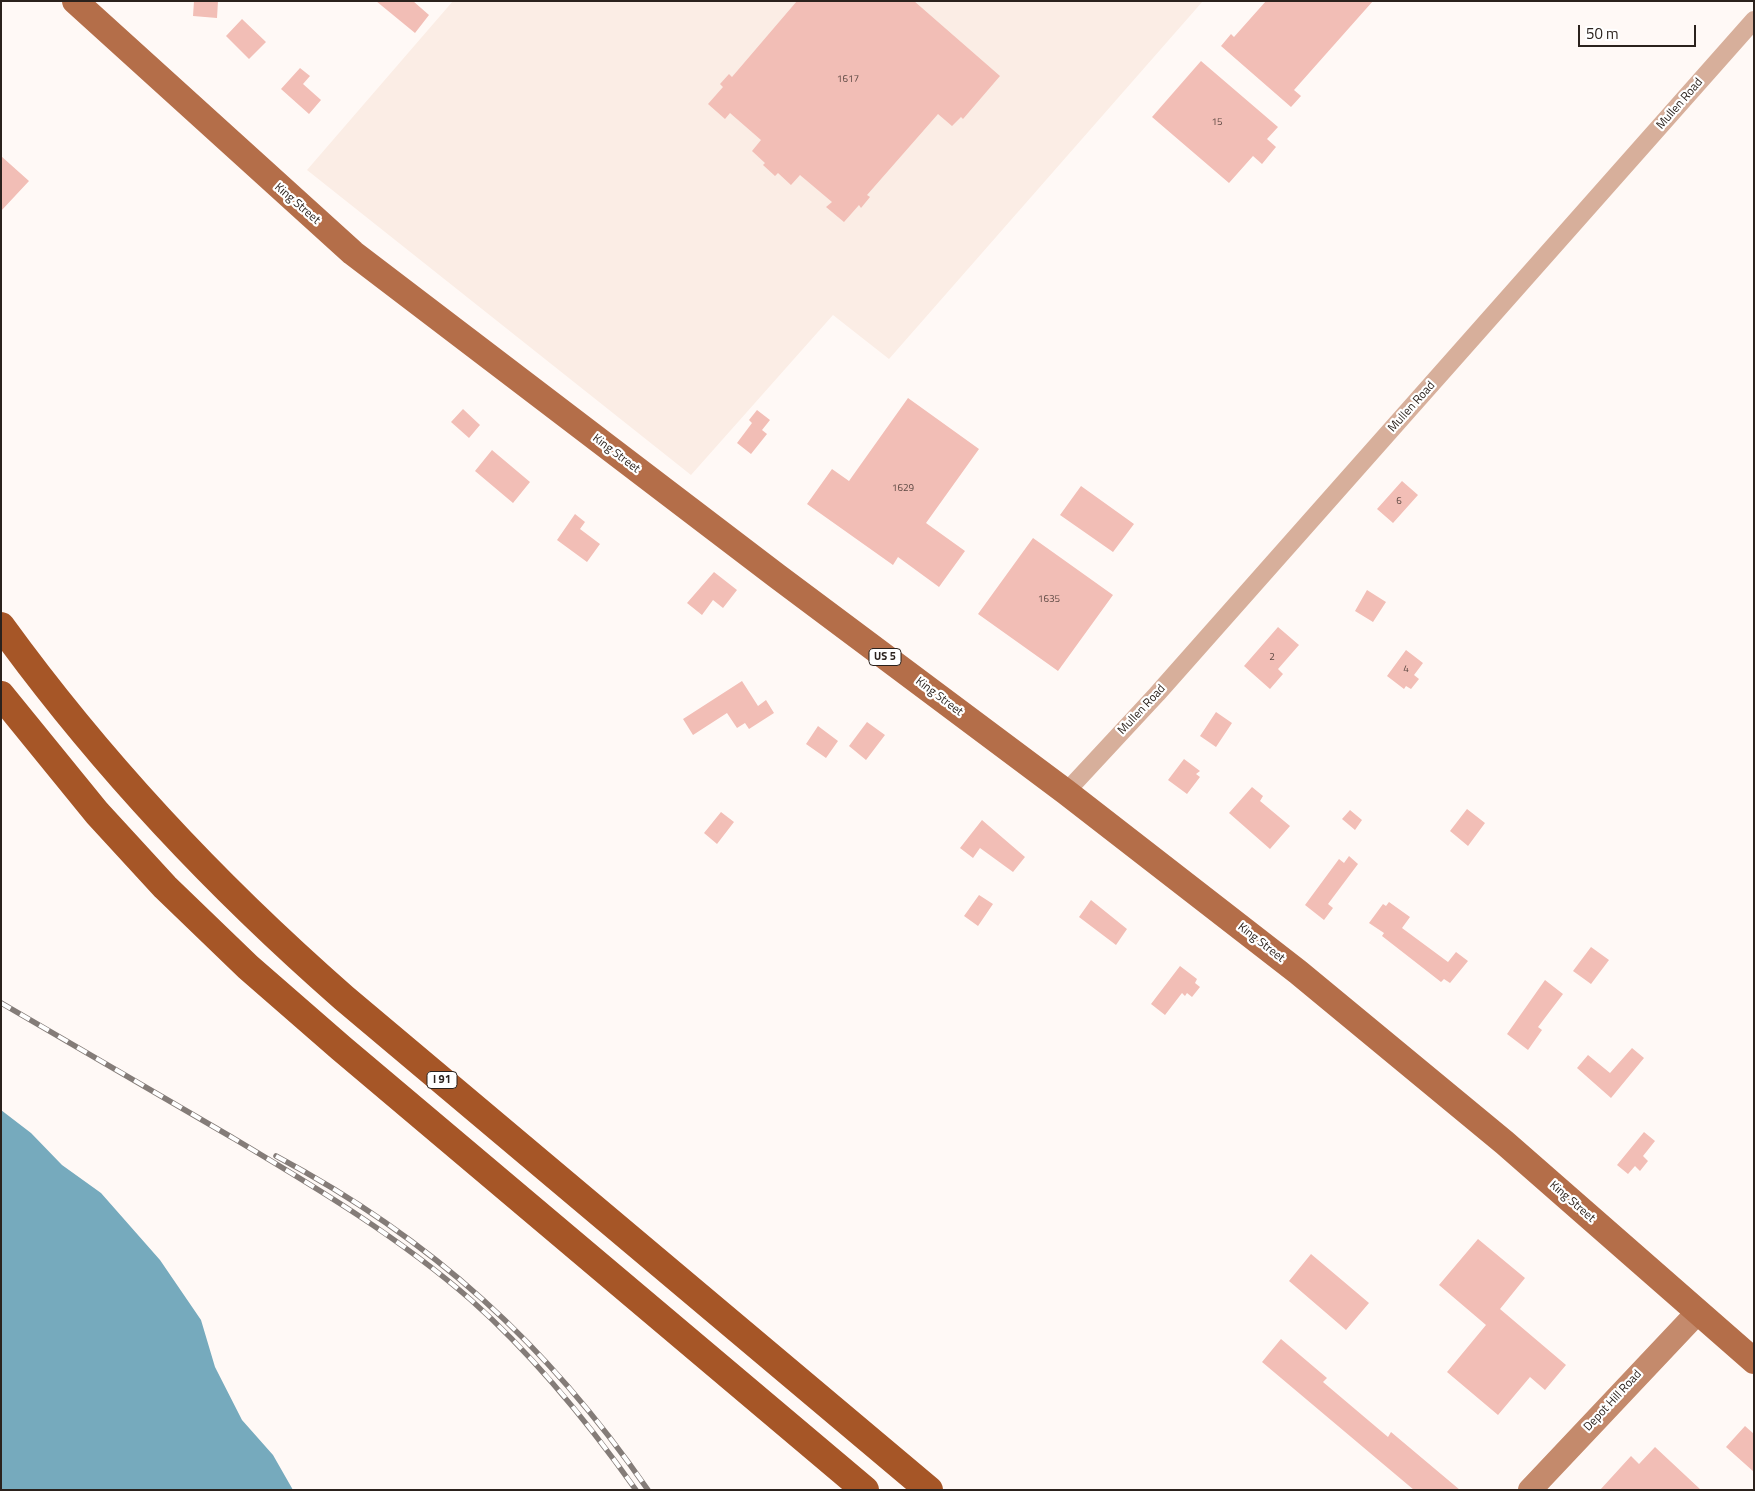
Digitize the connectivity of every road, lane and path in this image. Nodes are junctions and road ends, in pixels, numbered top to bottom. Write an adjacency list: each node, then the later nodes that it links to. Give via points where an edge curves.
1 (75, 1): 5 (main road, King Street / US 5, via 353,253)
2 (1754, 20): 5 (street, Mullen Road, via 1170,680)
3 (1, 626): 9 (highway, I 91, via 115,771 252,915 344,998)
4 (1, 695): 8 (highway, via 110,828 248,967)
5 (1066, 792): 6 (main road, King Street / US 5, via 1368,1029 1505,1143)
6 (1698, 1312): 7 (main road, King Street / US 5); 10 (main road, Depot Hill Road)
7 (1754, 1360)
8 (865, 1490)
9 (928, 1490)
10 (1530, 1490)

